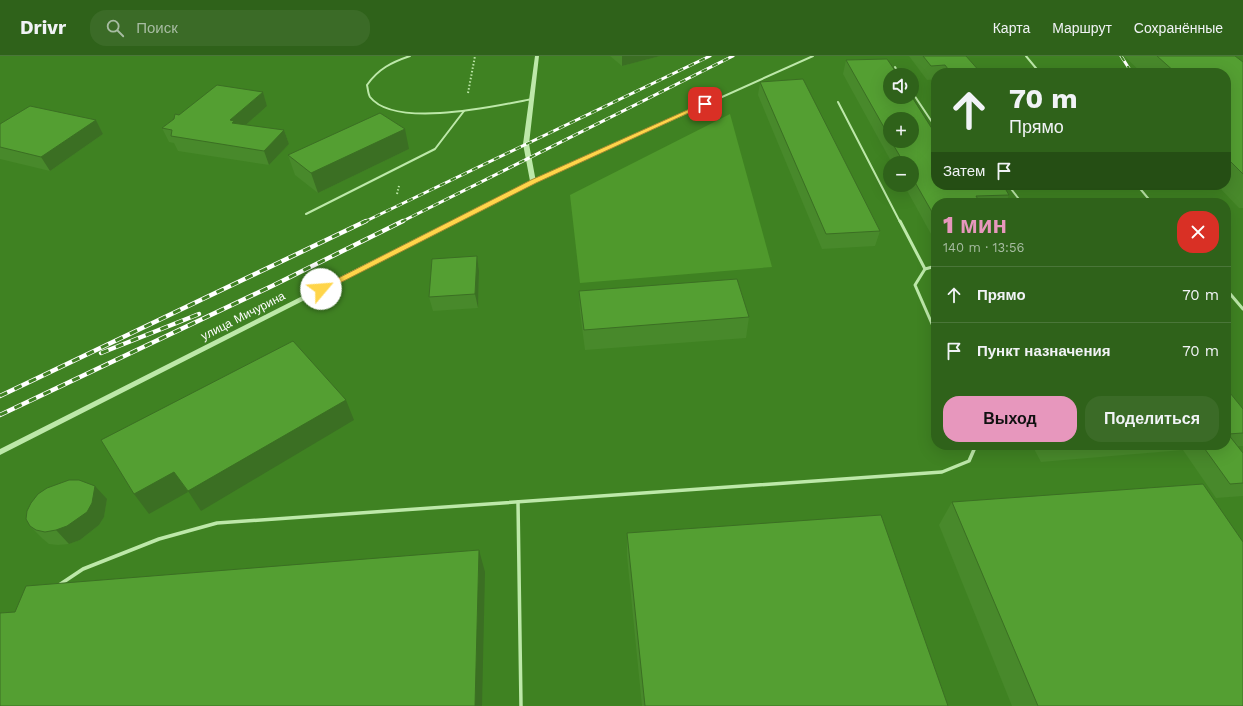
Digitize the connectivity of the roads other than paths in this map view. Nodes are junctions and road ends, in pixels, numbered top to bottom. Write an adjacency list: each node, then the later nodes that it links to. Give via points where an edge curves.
1 (410, 56): 9 (lane, via 390,63 374,73 367,85 370,97 382,107 403,113)
2 (537, 56): 6 (street)
3 (813, 56): 11 (lane)
4 (1026, 56): 5 (lane)
5 (1036, 68)
6 (532, 99): 9 (lane); 11 (street, via 526,144)
7 (838, 102): 18 (lane)
8 (919, 102): 10 (lane)
9 (464, 111): 16 (lane, via 434,149)
10 (931, 120)
11 (534, 182): 23 (street, улица Мичурина)
12 (1012, 190): 14 (lane)
13 (1141, 190): 15 (lane)
14 (1018, 198)
15 (1148, 198)
16 (306, 214)
17 (931, 267): 18 (lane)
18 (925, 269): 21 (lane, via 915,285)
19 (1231, 295): 20 (lane)
20 (1243, 309)
21 (931, 322)
22 (974, 450): 24 (lane, via 969,461 942,472)
23 (0, 452)
24 (518, 502): 25 (lane, via 217,523 159,539 83,569); 26 (lane)
25 (57, 586)
26 (521, 706)

